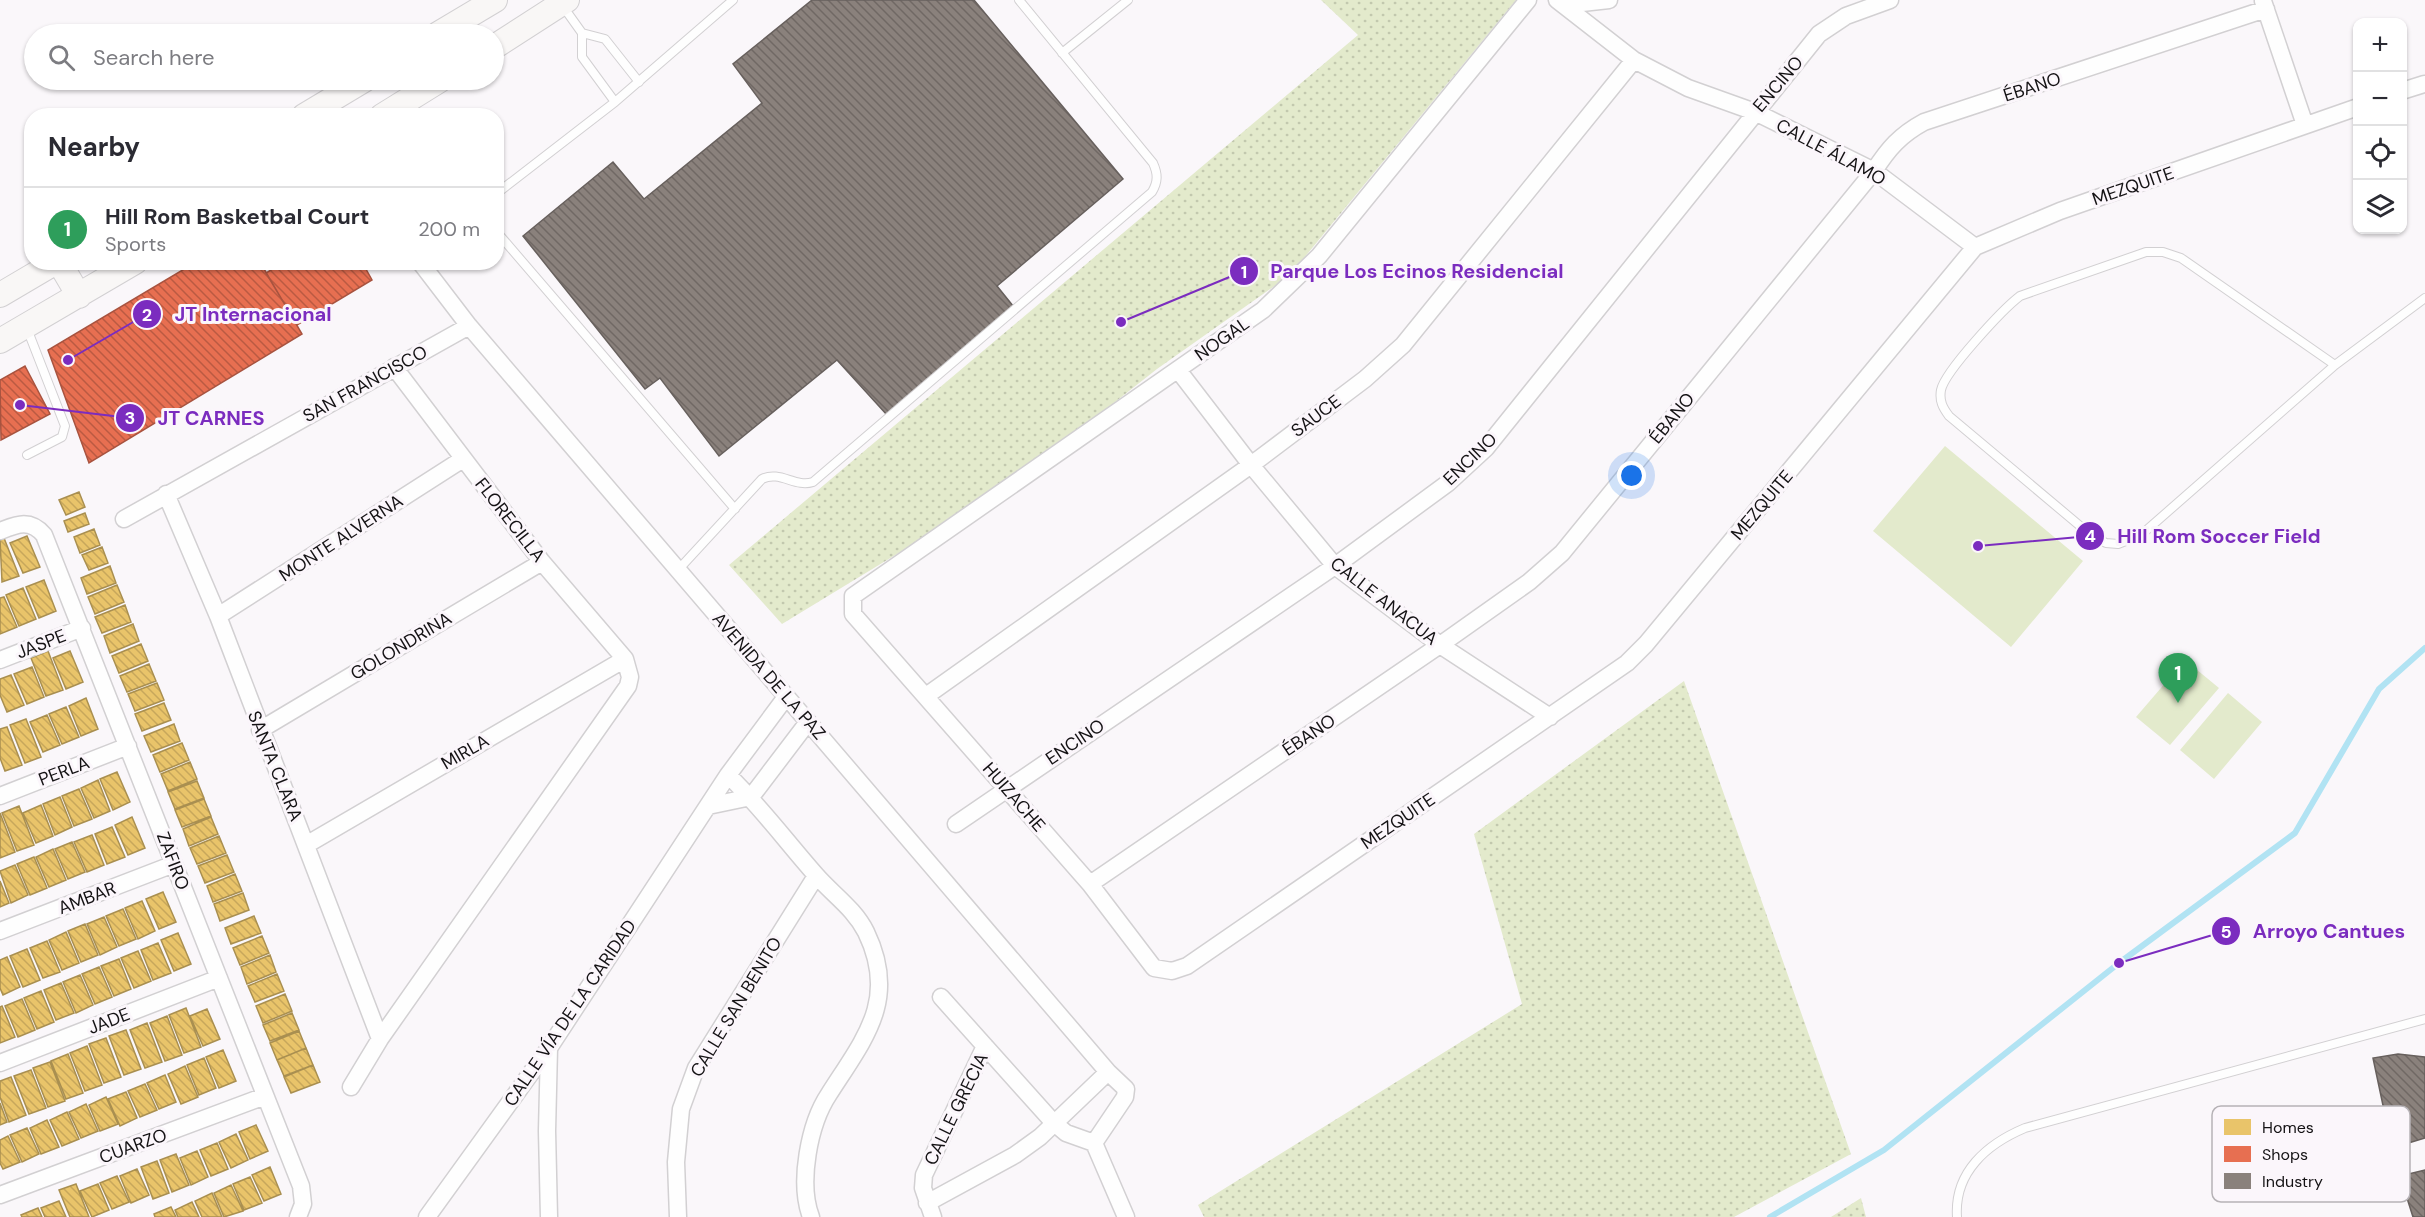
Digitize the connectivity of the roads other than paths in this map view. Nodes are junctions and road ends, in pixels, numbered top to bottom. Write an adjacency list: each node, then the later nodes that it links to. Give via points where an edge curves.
1 (495, 0): 11 (main road)
2 (733, 0): 16 (lane)
3 (1019, 0): 14 (lane)
4 (1128, 0): 14 (lane)
5 (1528, 0): 43 (street, NOGAL, via 1319,256 1263,310)
6 (1610, 0): 9 (street)
7 (1890, 0): 25 (street, ENCINO, via 1832,23)
8 (562, 1): 12 (lane); 13 (main road)
9 (1560, 3): 15 (street, CALLE ÁLAMO)
10 (2265, 5): 26 (street); 27 (street, ÉBANO, via 1924,122 1891,144)
11 (455, 24)
12 (582, 33): 16 (lane, via 605,39); 21 (lane, via 582,57)
13 (504, 40)
14 (1062, 53): 48 (lane, via 1153,163 1158,176 1152,192 813,482 802,484 768,476)
15 (1634, 60): 25 (street, CALLE ÁLAMO, via 1688,88); 46 (street, SAUCE, via 1403,345 1365,379)
16 (639, 82): 21 (lane)
17 (2424, 84): 20 (street)
18 (347, 90): 22 (main road)
19 (424, 90): 23 (main road)
20 (2407, 90)
21 (615, 102): 28 (lane)
22 (317, 108)
23 (395, 108)
24 (2353, 109): 26 (street, MEZQUITE)
25 (1755, 112): 27 (street, CALLE ÁLAMO); 52 (street, ENCINO, via 1486,448 1448,483)
26 (2305, 125): 30 (street, MEZQUITE, via 2060,211)
27 (1874, 171): 30 (street, CALLE ÁLAMO); 57 (street, ÉBANO, via 1562,553 1529,582)
28 (504, 188)
29 (504, 240): 48 (lane)
30 (1975, 247): 62 (street, MEZQUITE, via 1646,644 1627,663)
31 (43, 270): 35 (main road)
32 (62, 270): 36 (main road)
33 (122, 270): 36 (main road)
34 (426, 270): 39 (street, AVENIDA DE LA PAZ)
35 (0, 295)
36 (79, 296): 38 (main road)
37 (2425, 298): 41 (lane)
38 (26, 326): 40 (main road); 44 (lane, via 65,426 62,437)
39 (470, 326): 42 (street, SAN FRANCISCO); 53 (street, AVENIDA DE LA PAZ)
40 (0, 341)
41 (2335, 365): 41 (lane, via 2195,266 2163,252 2146,252 2020,296 1955,366 1941,388 1941,397 1949,416 2081,528 2106,543 2118,544 2141,535)
42 (394, 367): 45 (street, FLORECILLA); 47 (street, SAN FRANCISCO)
43 (1178, 370): 46 (street, CALLE ANACUA); 54 (street, NOGAL, via 857,591)
44 (27, 455)
45 (463, 459): 51 (street, FLORECILLA); 55 (street, MONTE ALVERNA)
46 (1251, 465): 52 (street, CALLE ANACUA); 60 (street, SAUCE)
47 (166, 494): 49 (street, SAN FRANCISCO); 55 (street, SANTA CLARA)
48 (735, 508): 53 (lane)
49 (124, 519)
50 (0, 531): 56 (street, ZAFIRO, via 27,523 44,535)
51 (542, 562): 59 (street, FLORECILLA); 64 (street, GOLONDRINA)
52 (1335, 566): 57 (street, CALLE ANACUA); 67 (street, ENCINO)
53 (678, 570): 61 (street, AVENIDA DE LA PAZ)
54 (851, 603): 60 (street, HUIZACHE, via 853,614)
55 (218, 616): 64 (street, SANTA CLARA)
56 (82, 628): 58 (street, JASPE); 65 (street, ZAFIRO)
57 (1440, 645): 62 (street, CALLE ANACUA); 75 (street, ÉBANO)
58 (0, 660)
59 (627, 664): 72 (street, MIRLA); 81 (street, via 628,686)
60 (926, 696): 67 (street, HUIZACHE)
61 (786, 697): 63 (street, AVENIDA DE LA PAZ); 66 (street, CALLE VÍA DE LA CARIDAD)
62 (1550, 717): 77 (street, MEZQUITE)
63 (808, 722): 69 (street); 85 (street, AVENIDA DE LA PAZ)
64 (260, 730): 72 (street, SANTA CLARA)
65 (129, 747): 68 (street, PERLA); 73 (street, ZAFIRO)
66 (728, 775): 69 (street); 70 (street, CALLE VÍA DE LA CARIDAD)
67 (1007, 789): 71 (street, ENCINO); 75 (street, HUIZACHE)
68 (0, 796)
69 (751, 797): 70 (street); 74 (street)
70 (708, 806): 83 (street, CALLE VÍA DE LA CARIDAD)
71 (956, 824)
72 (306, 845): 81 (street, SANTA CLARA)
73 (174, 864): 76 (street, AMBAR); 78 (street, ZAFIRO)
74 (816, 876): 95 (street, CALLE SAN BENITO, via 696,1068 681,1109 676,1162); 96 (street, via 854,913 866,933 880,981 873,1023 827,1096 815,1126 804,1189)
75 (1090, 884): 77 (street, HUIZACHE, via 1148,963 1162,971)
76 (0, 932)
77 (1187, 966)
78 (219, 978): 84 (street, JADE); 87 (street, ZAFIRO)
79 (941, 997): 82 (street)
80 (2425, 1019): 98 (lane, via 2025,1128 1985,1149 1967,1173 1956,1205)
81 (380, 1040): 86 (street)
82 (986, 1046): 88 (street, CALLE GRECIA); 91 (street, CALLE GRECIA, via 924,1175)
83 (549, 1048): 93 (street, CALLE VÍA DE LA CARIDAD); 94 (street)
84 (0, 1063)
85 (1108, 1072): 88 (street); 89 (street, AVENIDA DE LA PAZ, via 1126,1089 1125,1097)
86 (351, 1087)
87 (265, 1096): 90 (street, CUARZO); 92 (street, ZAFIRO, via 301,1186 303,1203)
88 (1053, 1122): 89 (street, CALLE GRECIA, via 1066,1133); 91 (street, via 1015,1155)
89 (1094, 1143): 97 (street)
90 (0, 1195)
91 (930, 1210)
92 (298, 1217)
93 (427, 1217)
94 (549, 1217)
95 (678, 1217)
96 (811, 1217)
97 (1126, 1217)
98 (1957, 1217)

